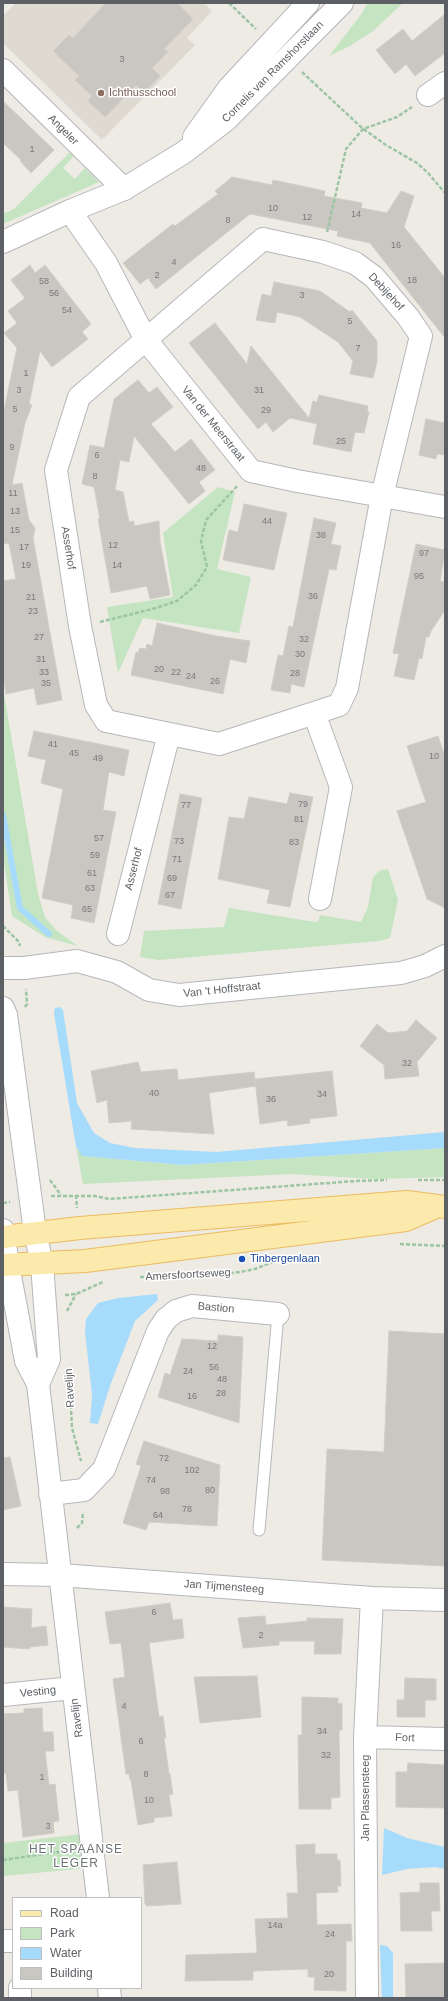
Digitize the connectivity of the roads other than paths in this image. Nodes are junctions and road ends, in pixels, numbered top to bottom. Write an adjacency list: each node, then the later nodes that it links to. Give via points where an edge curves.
1 (308, 3): 4 (street, Cornelis van Ramshorstlaan, via 229,88)
2 (342, 3): 4 (street, Cornelis van Ramshorstlaan, via 226,120)
3 (3, 70): 5 (street, Angeler)
4 (183, 153): 5 (street, Cornelis van Ramshorstlaan)
5 (124, 189): 6 (street, Cornelis van Ramshorstlaan)
6 (70, 210): 7 (street, Cornelis van Ramshorstlaan); 8 (street, Van der Meerstraat, via 106,263)
7 (3, 242)
8 (146, 340): 9 (street, Van der Meerstraat, via 251,471 297,482); 9 (street, Debijehof, via 263,239 323,252 355,263 374,277 421,336); 12 (street, Asserhof, via 79,397 56,470 80,626 96,705 106,721)
9 (382, 496): 10 (street, Van der Meerstraat); 11 (street, Asserhof, via 347,688 339,705)
10 (445, 508)
11 (314, 713): 12 (street, Asserhof, via 218,744); 13 (street, via 341,786)
12 (169, 734): 14 (street, Asserhof)
13 (320, 899)
14 (118, 934)
15 (445, 956): 16 (street, Van 't Hoffstraat, via 425,966 401,973 179,995 149,990 117,972 77,961)
16 (3, 968)
17 (3, 1008): 19 (street, via 6,1014)
18 (441, 1207): 19 (main road, via 407,1202); 21 (main road, via 406,1220 85,1261)
19 (35, 1232): 20 (main road); 21 (street, Ravelijn)
20 (3, 1235): 22 (street, Ravelijn)
21 (42, 1264): 22 (main road); 24 (street, Ravelijn, via 49,1359)
22 (6, 1265): 24 (street, Ravelijn, via 26,1361)
23 (278, 1314): 25 (street, Bastion, via 192,1306 176,1311 166,1319 158,1331 104,1469 84,1490); 26 (lane, Bastion)
24 (38, 1384): 25 (street, Ravelijn)
25 (50, 1494): 28 (street, Ravelijn)
26 (259, 1530)
27 (3, 1574): 28 (street, Jan Tijmensteeg)
28 (60, 1575): 29 (street, Jan Tijmensteeg); 31 (street, Ravelijn)
29 (372, 1598): 30 (street, Jan Tijmensteeg); 33 (street, Jan Plassensteeg)
30 (445, 1600)
31 (73, 1688): 32 (street, Vesting); 35 (street, Ravelijn)
32 (3, 1695)
33 (366, 1737): 34 (street, Fort); 36 (street, Jan Plassensteeg)
34 (445, 1739)
35 (98, 1897)
36 (367, 1998)

